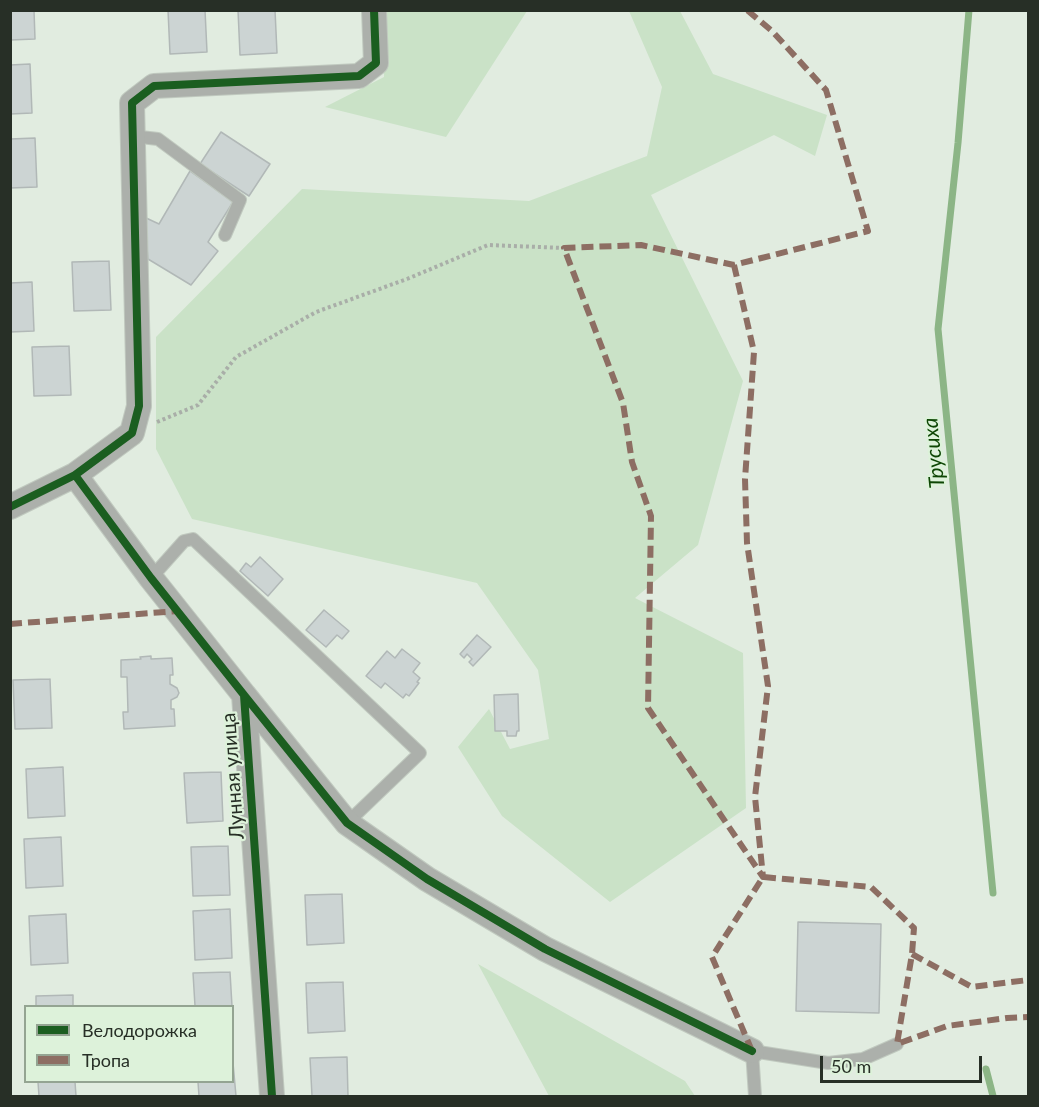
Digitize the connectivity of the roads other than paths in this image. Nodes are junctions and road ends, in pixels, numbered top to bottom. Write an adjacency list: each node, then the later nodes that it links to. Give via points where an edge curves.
1 (374, 10): 2 (street, via 376,63 359,76 154,86 132,103)
2 (132, 136): 3 (lane, via 158,139 240,200); 4 (street, via 139,406 132,433)
3 (225, 235)
4 (75, 475): 5 (street); 6 (street, Лунная улица)
5 (10, 507)
6 (151, 578): 7 (street, Лунная улица); 8 (lane, via 184,541 193,538 420,753)
7 (244, 695): 8 (street); 11 (street, Лунная улица)
8 (347, 823): 10 (street, via 427,879 545,949)
9 (897, 1044): 10 (lane, via 863,1059 828,1063)
10 (752, 1051): 12 (lane)
11 (272, 1096)
12 (755, 1096)

